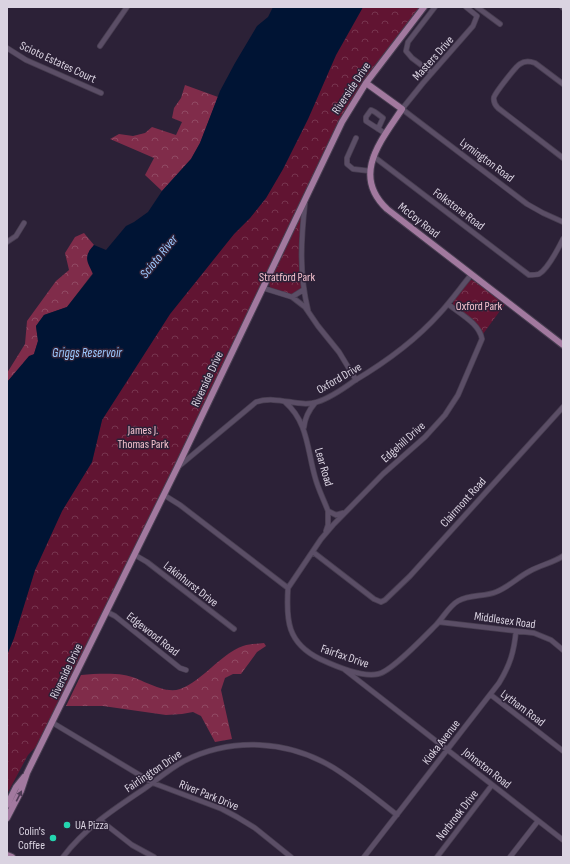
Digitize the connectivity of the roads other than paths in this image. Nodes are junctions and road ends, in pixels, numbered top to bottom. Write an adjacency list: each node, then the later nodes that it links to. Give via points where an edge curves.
1 (127, 7): 8 (street)
2 (424, 7): 11 (main road, Riverside Drive)
3 (435, 7): 10 (street, via 406,46 406,51 412,58)
4 (466, 7): 6 (street)
5 (478, 8): 6 (street, Masters Drive); 7 (street)
6 (477, 17): 10 (street, Masters Drive, via 468,34)
7 (500, 24)
8 (100, 46)
9 (7, 48): 13 (street, Scioto Estates Court, via 26,60)
10 (432, 73): 14 (street, Masters Drive)
11 (366, 83): 14 (main road); 21 (main road, Riverside Drive, via 342,122)
12 (563, 84): 19 (street, via 537,64 527,61 516,66 494,97 498,108)
13 (101, 93)
14 (402, 109): 16 (main road, McCoy Road); 22 (street, Lymington Road, via 527,204)
15 (378, 129): 16 (street)
16 (386, 134): 18 (main road, McCoy Road)
17 (356, 138): 20 (street, via 347,164 353,169)
18 (373, 156): 20 (main road, McCoy Road); 24 (street, Folkstone Road, via 529,275 539,274)
19 (563, 158)
20 (370, 171): 26 (main road, McCoy Road, via 372,187 382,205)
21 (306, 197): 27 (main road, Riverside Drive); 28 (street, via 301,249)
22 (563, 222)
23 (24, 223): 25 (street, via 16,236)
24 (563, 239)
25 (7, 242)
26 (471, 275): 30 (street, Oxford Drive); 32 (main road, McCoy Road)
27 (263, 288): 29 (street); 38 (main road, Riverside Drive)
28 (303, 290): 29 (street); 31 (street)
29 (292, 298): 31 (street, via 301,302)
30 (448, 304): 33 (street, Oxford Drive, via 421,333); 41 (street, Edgehill Drive, via 477,327 482,339 458,395 439,423)
31 (308, 310): 33 (street, via 340,352)
32 (563, 345)
33 (356, 380): 35 (street, Oxford Drive)
34 (284, 400): 35 (street, Oxford Drive); 37 (street, Lear Road); 38 (street, Oxford Drive, via 256,402)
35 (315, 403): 37 (street, via 307,413)
36 (563, 408): 43 (street, Clairmont Road, via 387,599 381,602 374,599)
37 (304, 427): 40 (street, Lear Road, via 315,478)
38 (177, 468): 39 (main road, Riverside Drive)
39 (164, 495): 44 (main road, Riverside Drive); 46 (street)
40 (328, 512): 41 (street, via 336,515); 42 (street, Lear Road)
41 (344, 513): 42 (street, Edgehill Drive)
42 (325, 534): 43 (street, Edgehill Drive)
43 (312, 552): 46 (street, Edgehill Drive)
44 (135, 555): 47 (main road, Riverside Drive); 49 (street, Lakinhurst Drive)
45 (563, 556): 48 (street, Fairfax Drive, via 530,570 505,588 457,602)
46 (288, 588): 52 (street, Fairfax Drive, via 287,617 296,641 308,653)
47 (107, 612): 53 (street, Edgewood Road); 55 (main road, Riverside Drive)
48 (439, 622): 50 (street, Middlesex Road); 52 (street, Fairfax Drive, via 383,673 366,675)
49 (234, 629)
50 (516, 631): 51 (street, Middlesex Road, via 542,636); 54 (street, Kioka Avenue, via 510,663)
51 (563, 650)
52 (342, 668): 56 (street, Johnston Road)
53 (186, 670)
54 (491, 695): 56 (street, Kioka Avenue); 57 (street, Lytham Road)
55 (53, 723): 58 (main road, Riverside Drive); 59 (street, River Park Drive)
56 (447, 750): 60 (street, Johnston Road); 62 (street, Kioka Avenue)
57 (563, 751)
58 (27, 772): 61 (main road, Riverside Drive); 63 (main road, Riverside Drive, one-way to 58, via 22,791)
59 (153, 782): 62 (street, Fairlington Drive, via 183,762 205,752 232,745 272,745 294,750 333,768); 64 (street, Fairlington Drive); 71 (street, River Park Drive, via 232,814)
60 (492, 785): 65 (street, Johnston Road); 73 (street, Norbrook Drive)
61 (7, 805)
62 (397, 815): 72 (street, Kioka Avenue)
63 (7, 818)
64 (100, 820): 69 (street, Fairlington Drive, via 87,830); 70 (street, via 132,845)
65 (538, 821): 66 (street, Johnston Road); 74 (street)
66 (563, 840)
67 (7, 855): 68 (main road)
68 (12, 857)
69 (63, 857)
70 (154, 857)
71 (292, 857)
72 (364, 857)
73 (437, 857)
74 (510, 857)

